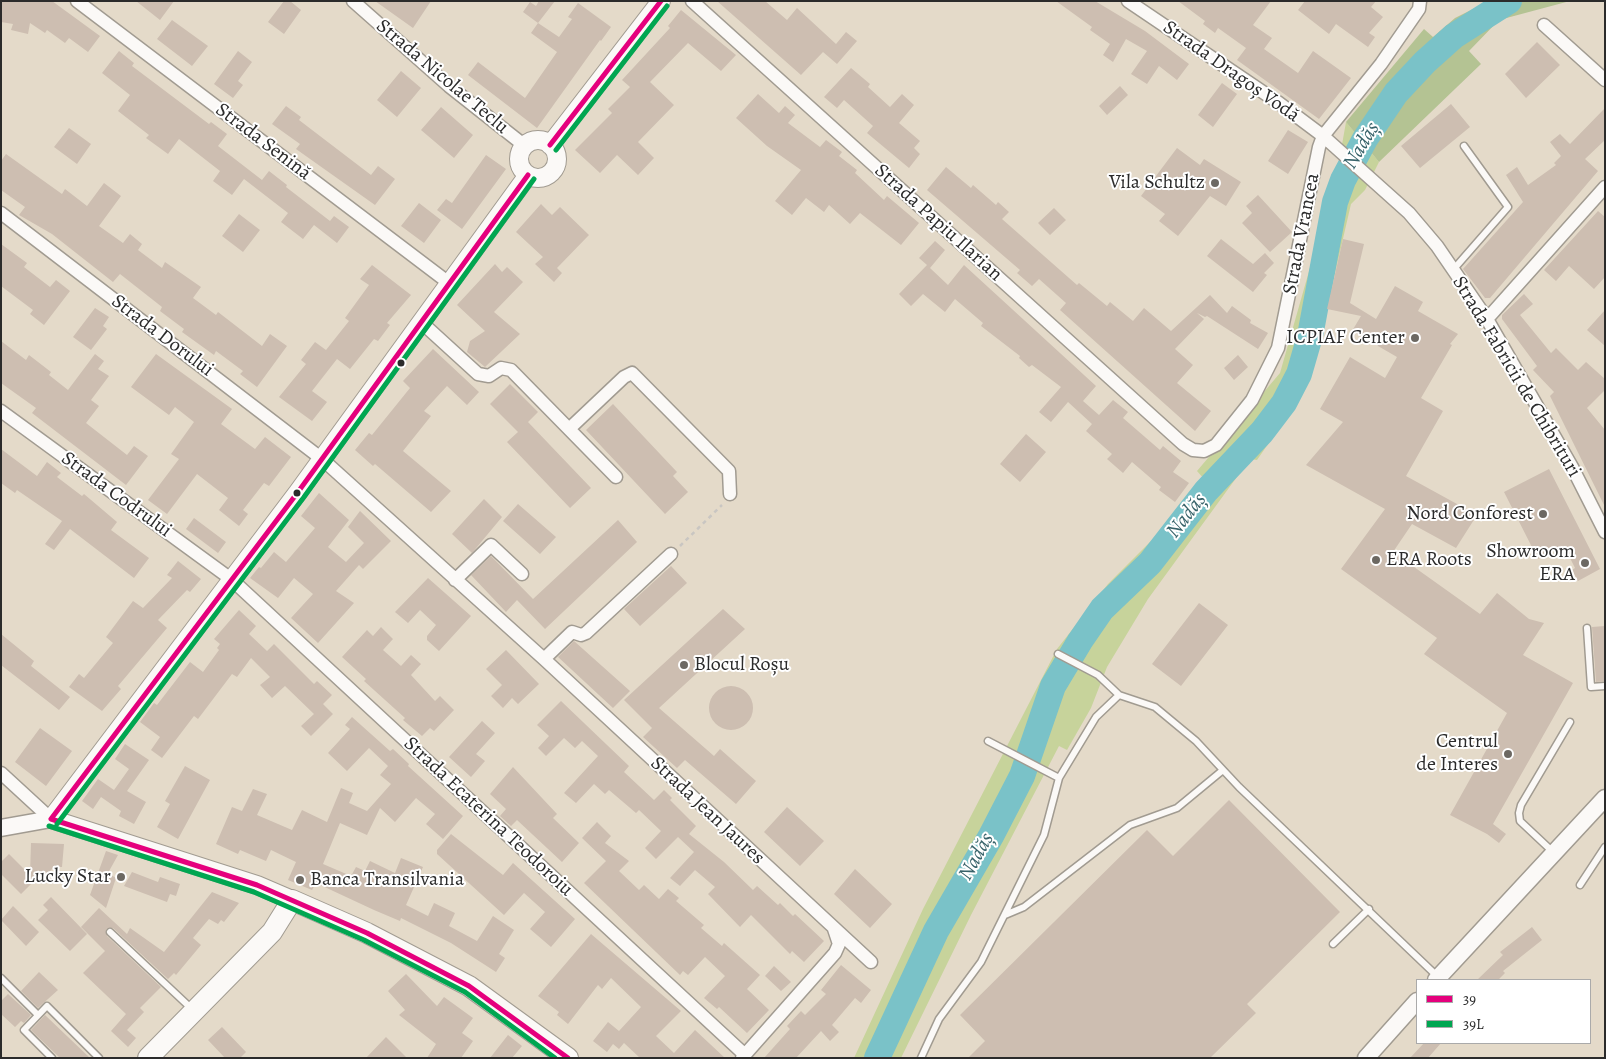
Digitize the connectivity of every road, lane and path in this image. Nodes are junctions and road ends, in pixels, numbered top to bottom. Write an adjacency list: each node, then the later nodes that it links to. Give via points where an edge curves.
1 (77, 1): 17 (street, Strada Senină)
2 (661, 1): 10 (main road)
3 (692, 1): 22 (street, Strada Papiu Ilarian)
4 (1128, 1): 9 (street, Strada Dragoș Vodă, via 1279,103)
5 (1420, 1): 9 (street, Strada Vrancea, via 1419,9)
6 (360, 3): 11 (street, Strada Nicolae Teclu, via 400,44)
7 (1544, 25): 8 (street)
8 (1605, 80)
9 (1328, 141): 16 (street, Strada Fabricii de Chibrituri, via 1410,213); 22 (street, Strada Vrancea, via 1319,147 1284,325 1272,363 1252,400 1216,445 1204,451 1193,450)
10 (550, 145): 11 (main road, via 539,140); 13 (main road, via 556,156 551,172 540,178)
11 (525, 146): 13 (main road, via 519,160)
12 (1464, 146): 16 (lane, via 1508,207)
13 (528, 175): 17 (main road)
14 (1605, 187): 18 (street)
15 (1, 213): 23 (street, Strada Dorului)
16 (1453, 270): 18 (street, Strada Fabricii de Chibrituri)
17 (449, 284): 19 (main road)
18 (1487, 319): 26 (street, Strada Fabricii de Chibrituri, via 1572,467)
19 (422, 322): 21 (street, via 478,374 489,376 501,368 511,370); 23 (main road)
20 (1, 410): 29 (street, Strada Codrului)
21 (569, 429): 24 (street); 25 (street, via 632,373 728,471)
22 (1184, 444)
23 (322, 459): 29 (main road); 30 (street, Strada Jean Jaures)
24 (616, 477)
25 (730, 494): 27 (path)
26 (1605, 532)
27 (671, 554): 33 (street, via 586,633 572,632)
28 (522, 574): 30 (street, via 491,545)
29 (231, 579): 42 (main road); 59 (street, Strada Ecaterina Teodoroiu)
30 (456, 580): 33 (street, Strada Jean Jaures)
31 (1587, 628): 34 (lane, via 1591,687)
32 (1058, 654): 35 (lane, via 1098,675)
33 (544, 659): 50 (street, Strada Jean Jaures)
34 (1605, 686)
35 (1119, 695): 38 (lane, via 1155,706 1196,741); 40 (lane, via 1096,717)
36 (1570, 722): 45 (lane, via 1519,813 1520,821)
37 (988, 741): 40 (lane)
38 (1223, 770): 48 (lane, via 1314,861); 49 (lane, via 1177,808 1130,825 1024,907)
39 (1, 773): 42 (street)
40 (1059, 778): 49 (lane, via 1044,835)
41 (1605, 798): 45 (street)
42 (51, 819): 43 (street); 47 (main road, via 257,885)
43 (1, 828)
44 (1605, 847): 46 (lane)
45 (1554, 853): 54 (street)
46 (1580, 885)
47 (292, 900): 57 (main road, via 272,932); 63 (main road, via 366,933 469,986)
48 (1369, 909): 52 (lane); 54 (lane)
49 (1004, 915): 64 (lane, via 982,962 939,1019)
50 (832, 927): 53 (street, Strada Jean Jaures); 59 (street, via 838,935 835,953)
51 (110, 932): 57 (lane)
52 (1333, 944)
53 (871, 962)
54 (1437, 979)
55 (3, 983): 58 (lane)
56 (1416, 1002): 65 (street)
57 (195, 1012): 62 (main road)
58 (38, 1015): 60 (lane, via 24,1030); 61 (lane, via 47,1006)
59 (744, 1056)
60 (52, 1058)
61 (99, 1058)
62 (148, 1058)
63 (568, 1058)
64 (921, 1058)
65 (1366, 1058)

